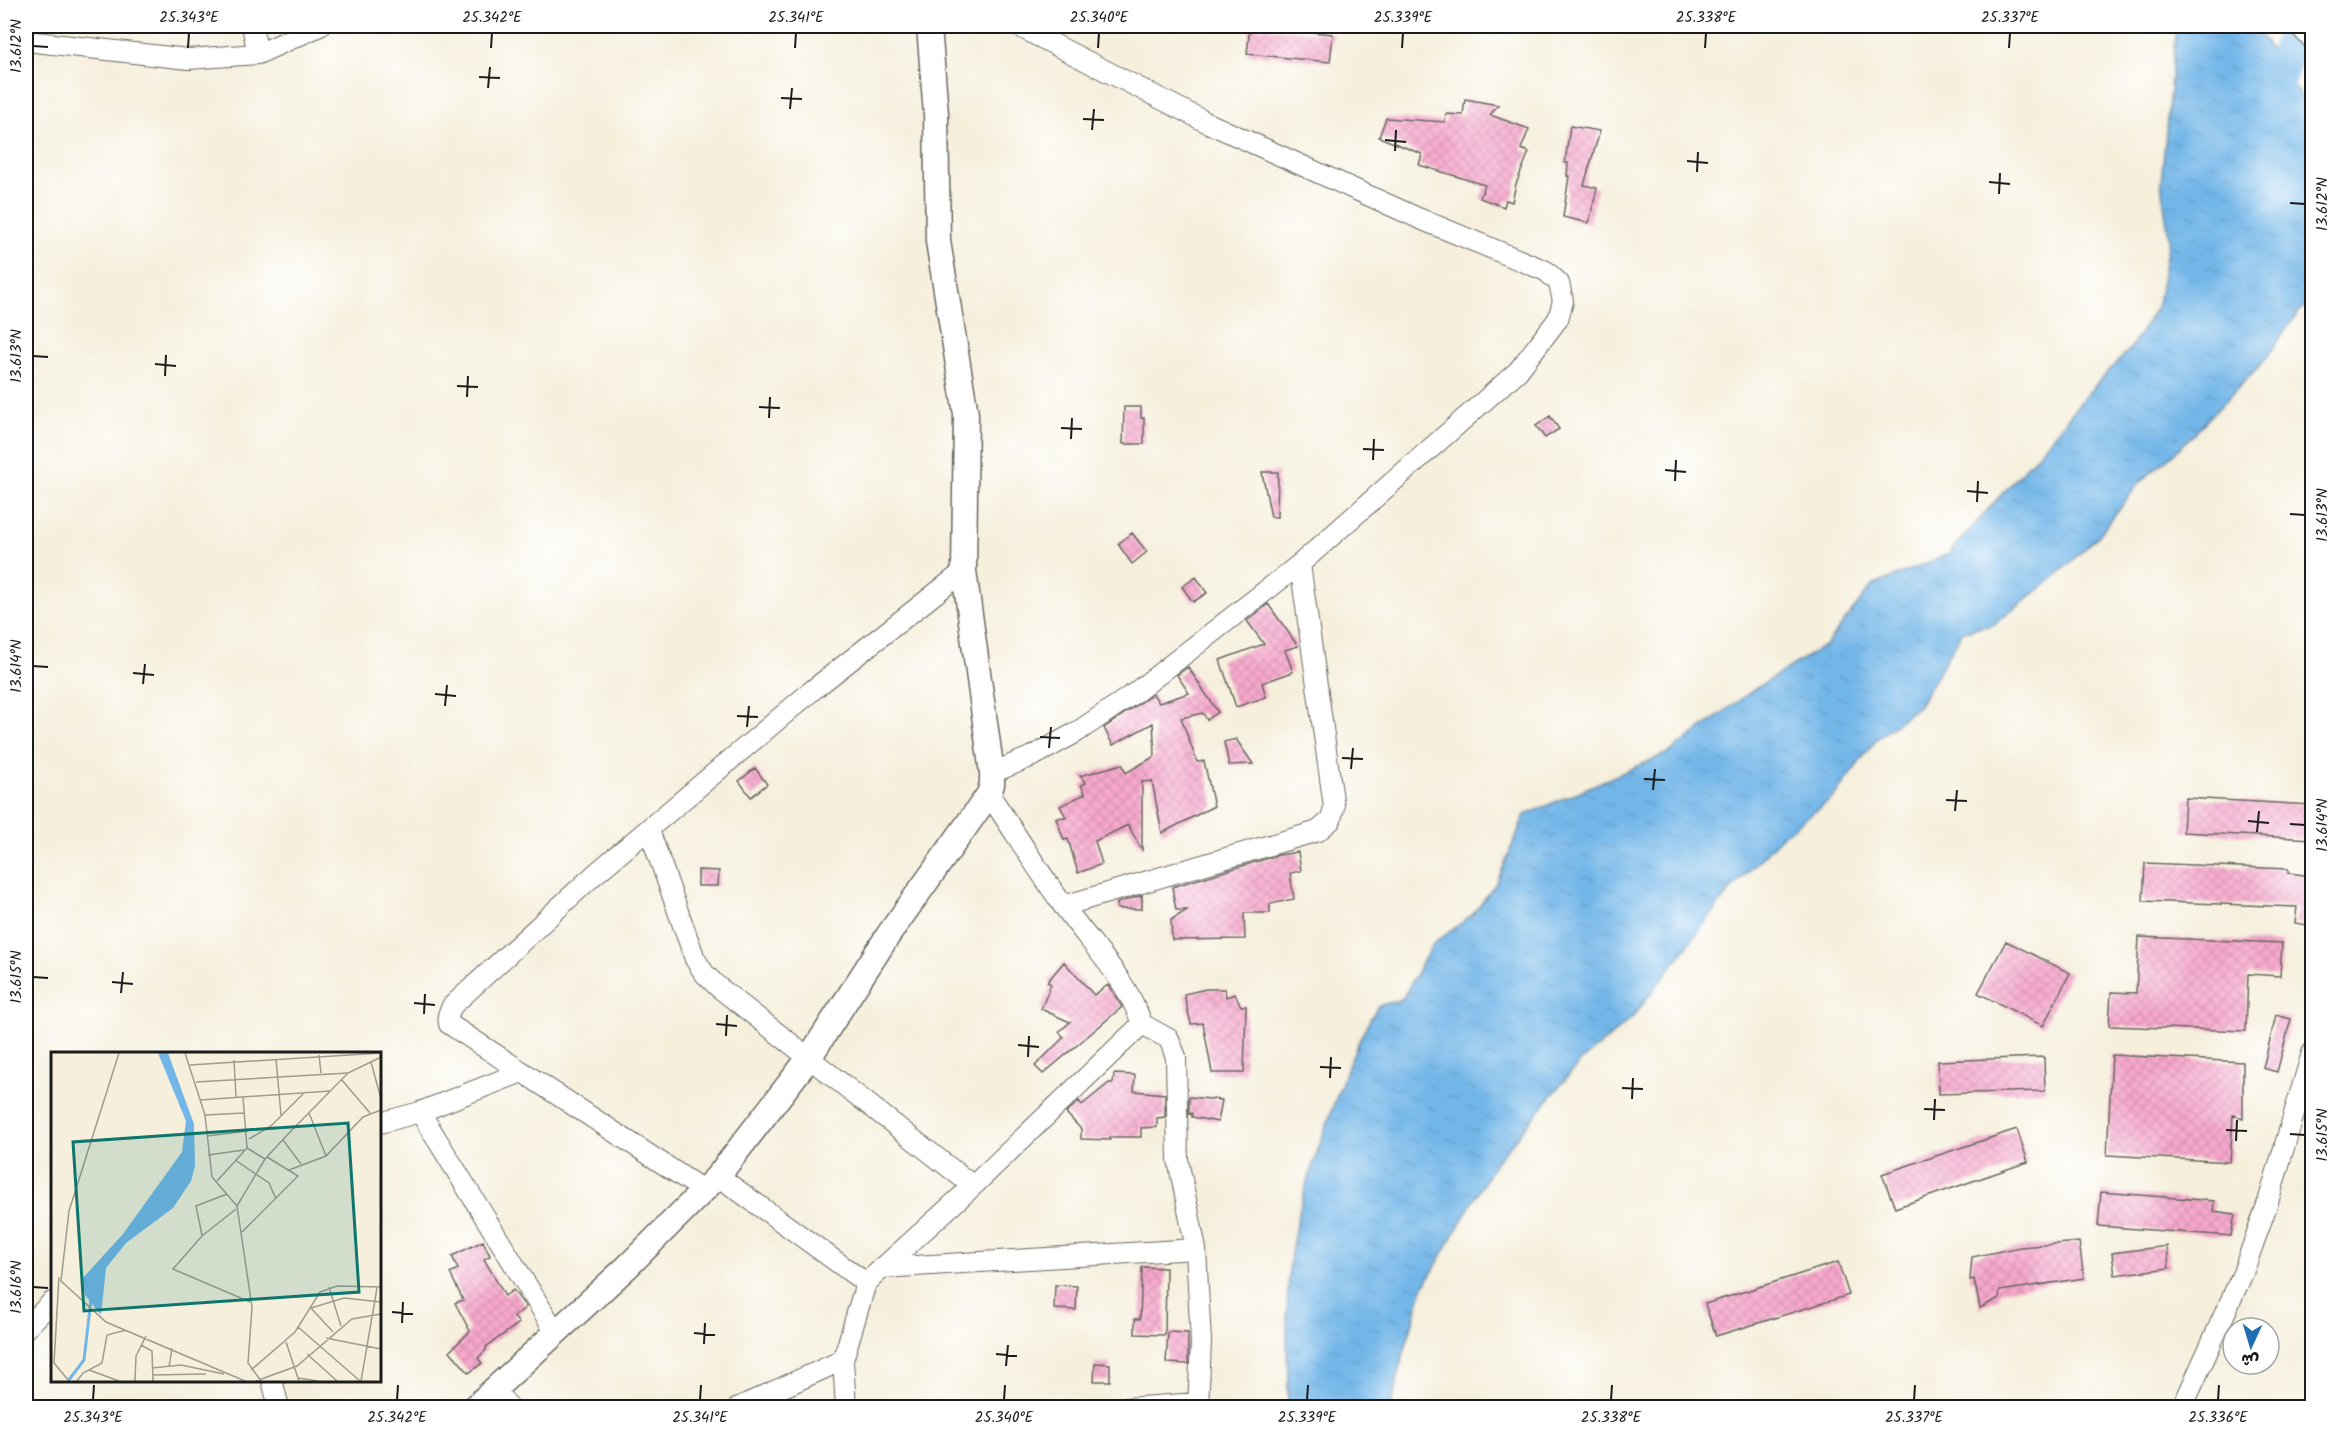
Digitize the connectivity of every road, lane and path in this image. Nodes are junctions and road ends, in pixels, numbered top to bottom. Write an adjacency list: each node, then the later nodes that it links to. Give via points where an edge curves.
1 (252, 26): 8 (street)
2 (320, 26): 8 (street)
3 (928, 26): 10 (street, via 936,114 938,240 966,414)
4 (1018, 26): 9 (street, via 1208,123 1546,271 1559,283 1563,301 1558,319 1518,371)
5 (2300, 26): 6 (street)
6 (2313, 39)
7 (26, 41): 8 (street, via 188,59)
8 (258, 54)
9 (1300, 564): 11 (street, via 1136,692); 13 (street, via 1334,807 1331,820 1318,831)
10 (964, 571): 11 (street); 12 (street, via 814,689)
11 (990, 784): 13 (street); 16 (street)
12 (649, 830): 16 (street, via 694,959 717,986); 17 (street, via 594,875 452,1006 449,1024)
13 (1063, 906): 14 (street, via 1134,1000)
14 (1142, 1024): 21 (street); 22 (street, via 1169,1039 1176,1057 1178,1160)
15 (2313, 1053): 37 (street, via 2243,1273)
16 (809, 1058): 20 (street); 21 (street)
17 (522, 1072): 18 (street); 20 (street)
18 (420, 1112): 19 (street); 27 (street)
19 (381, 1123)
20 (710, 1183): 24 (street); 27 (street, via 627,1267)
21 (973, 1186): 23 (street)
22 (1196, 1248): 23 (street); 31 (street, via 1201,1342)
23 (882, 1268): 24 (street)
24 (866, 1283): 28 (street)
25 (51, 1303): 26 (street)
26 (26, 1328)
27 (555, 1331): 30 (street)
28 (843, 1360): 34 (street); 35 (street)
29 (273, 1382): 32 (street)
30 (502, 1399): 33 (street)
31 (1198, 1405): 36 (street)
32 (279, 1407)
33 (474, 1407)
34 (737, 1407)
35 (846, 1407)
36 (1125, 1407)
37 (2182, 1407)

